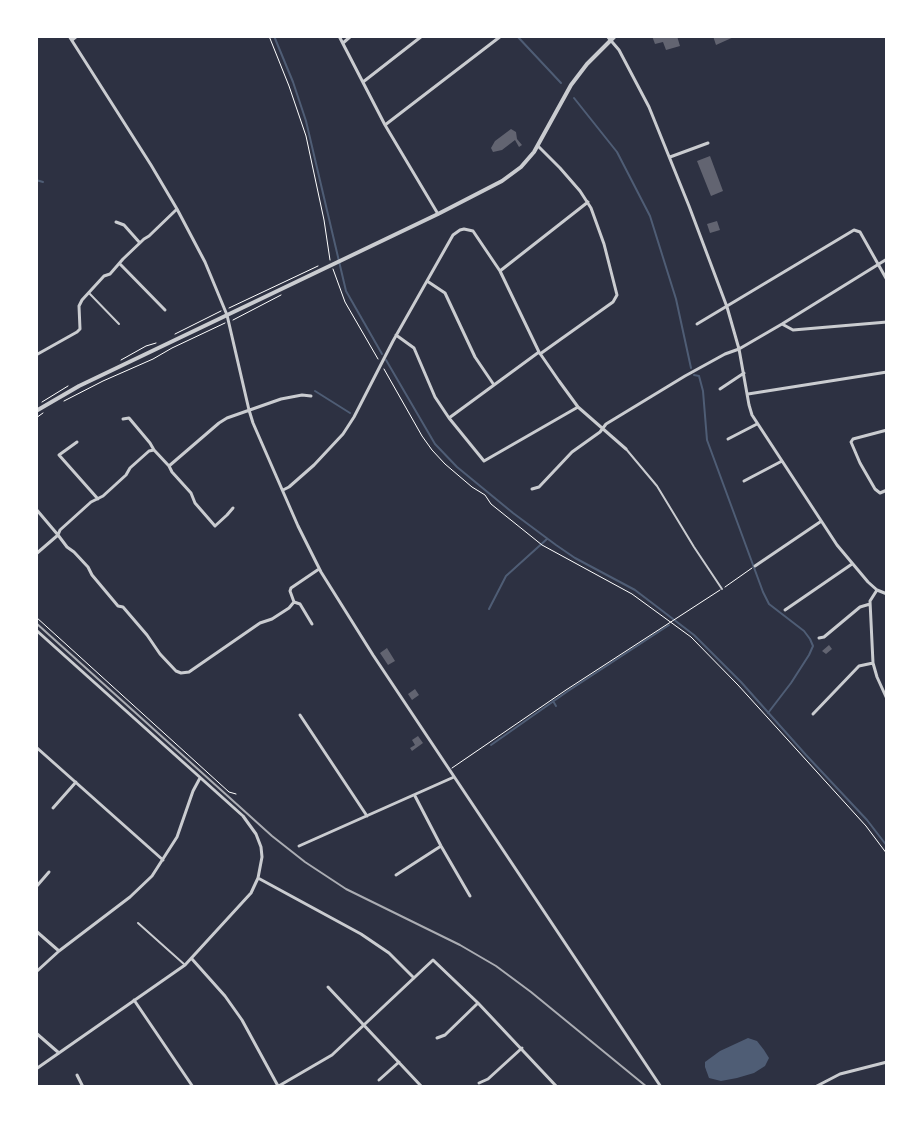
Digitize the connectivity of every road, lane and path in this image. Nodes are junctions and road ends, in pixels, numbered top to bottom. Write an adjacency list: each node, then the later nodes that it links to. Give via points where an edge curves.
1 (77, 36): 9 (street)
2 (269, 36): 23 (path, via 306,136)
3 (339, 36): 11 (street)
4 (351, 36): 11 (street)
5 (422, 36): 12 (street)
6 (501, 36): 13 (street)
7 (607, 36): 10 (street)
8 (615, 36): 10 (street)
9 (71, 38): 18 (street)
10 (611, 40): 15 (street, via 570,85); 16 (street, via 632,73)
11 (342, 43): 12 (street)
12 (363, 82): 13 (street)
13 (386, 125): 19 (street)
14 (708, 143): 16 (street)
15 (538, 146): 17 (street); 19 (street, via 521,167 502,181)
16 (670, 157): 32 (street)
17 (588, 202): 27 (street); 42 (street, via 604,244 617,290 616,299)
18 (177, 209): 21 (street); 34 (street, via 205,262)
19 (438, 214): 34 (street)
20 (116, 222): 21 (street, via 124,225)
21 (140, 243): 24 (street)
22 (887, 259): 25 (street)
23 (330, 260)
24 (120, 264): 31 (street); 33 (street)
25 (879, 264): 28 (street); 32 (street, via 860,232 854,230); 39 (street)
26 (327, 272): 44 (path, via 333,269 345,302)
27 (500, 272): 29 (street, via 473,231 467,229 452,235); 42 (street)
28 (887, 280)
29 (426, 281): 40 (street); 47 (street, via 446,293 475,357)
30 (285, 292): 35 (path)
31 (89, 293): 37 (lane); 43 (street, via 80,306 80,329)
32 (727, 307): 38 (street); 41 (street)
33 (165, 310)
34 (227, 315): 35 (street); 54 (street, via 80,386)
35 (228, 322): 51 (path); 53 (street)
36 (887, 322): 39 (street, via 793,330)
37 (119, 324)
38 (697, 324)
39 (782, 324): 41 (street)
40 (396, 335): 44 (street); 57 (street, via 414,348 435,397)
41 (739, 349): 46 (street); 60 (street, via 685,376)
42 (539, 353): 47 (street); 52 (street)
43 (36, 356)
44 (381, 364): 69 (street, via 343,434 314,465); 89 (path, via 422,436 445,464 542,545 632,594)
45 (887, 372): 49 (street)
46 (744, 373): 48 (street); 49 (street)
47 (494, 385): 57 (street)
48 (720, 389)
49 (748, 394): 59 (street)
50 (311, 396): 53 (street, via 302,395)
51 (62, 402)
52 (578, 407): 57 (street, via 484,461); 60 (street)
53 (248, 410): 67 (street, via 220,423); 69 (street)
54 (36, 411)
55 (45, 412): 56 (path)
56 (36, 418)
57 (449, 418)
58 (123, 419): 65 (street, via 129,418)
59 (757, 424): 62 (street); 66 (street)
60 (602, 428): 64 (street); 70 (street)
61 (887, 430): 71 (street, via 851,442 875,489 880,493)
62 (728, 439)
63 (77, 442): 72 (street, via 59,455)
64 (626, 449): 82 (lane, via 658,486)
65 (154, 450): 67 (street); 72 (street)
66 (782, 461): 68 (street); 75 (street)
67 (168, 466): 73 (street, via 215,526)
68 (744, 481)
69 (283, 490): 80 (street)
70 (532, 490)
71 (887, 490)
72 (98, 499): 76 (street)
73 (233, 508)
74 (36, 509): 76 (street)
75 (820, 522): 78 (street); 79 (street)
76 (58, 535): 77 (street); 85 (street, via 180,674 189,672)
77 (36, 554)
78 (852, 564): 83 (street); 87 (street)
79 (755, 566)
80 (319, 569): 85 (street, via 291,588); 98 (street)
81 (750, 569): 82 (path)
82 (722, 589): 89 (path)
83 (877, 590): 84 (street); 86 (street)
84 (887, 594)
85 (294, 602): 90 (street, via 300,604)
86 (870, 604): 92 (street, via 860,607 824,637); 93 (street)
87 (786, 610)
88 (36, 617): 102 (path)
89 (672, 622): 98 (path); 108 (path, via 738,685 866,826)
90 (312, 624)
91 (36, 630): 100 (street)
92 (818, 638)
93 (873, 663): 94 (street); 95 (street, via 859,666)
94 (887, 699)
95 (813, 714)
96 (300, 715): 105 (street)
97 (36, 747): 101 (street)
98 (449, 770): 99 (street)
99 (454, 777): 103 (street); 141 (street)
100 (200, 778): 109 (street, via 177,838); 112 (street, via 243,816 256,834 262,854)
101 (76, 782): 104 (street); 109 (street)
102 (236, 794)
103 (415, 796): 105 (street); 107 (street)
104 (53, 808)
105 (367, 816): 106 (street)
106 (299, 846)
107 (441, 846): 111 (street); 114 (street)
108 (887, 854)
109 (163, 860): 117 (street, via 138,890)
110 (49, 872): 113 (street)
111 (396, 875)
112 (258, 878): 118 (street, via 246,899); 121 (street, via 366,937 389,953)
113 (36, 887)
114 (470, 896)
115 (138, 923): 119 (lane)
116 (36, 931): 117 (street)
117 (59, 951): 120 (street)
118 (192, 959): 119 (street); 136 (street, via 242,1020)
119 (185, 965): 123 (street)
120 (36, 972)
121 (414, 978): 124 (street, via 433,960); 125 (street)
122 (328, 987): 125 (street)
123 (134, 1000): 129 (street); 138 (street)
124 (478, 1003): 127 (street, via 445,1035); 128 (street)
125 (364, 1025): 130 (street); 136 (street, via 332,1055)
126 (36, 1033): 129 (street)
127 (437, 1038)
128 (522, 1048): 135 (street, via 488,1079); 140 (street)
129 (58, 1053): 132 (street)
130 (399, 1062): 134 (street); 139 (street)
131 (887, 1062): 142 (street, via 840,1074)
132 (36, 1069)
133 (77, 1075): 137 (street)
134 (379, 1080)
135 (479, 1083)
136 (278, 1086)
137 (83, 1087)
138 (193, 1087)
139 (422, 1087)
140 (557, 1087)
141 (661, 1087)
142 (815, 1087)

